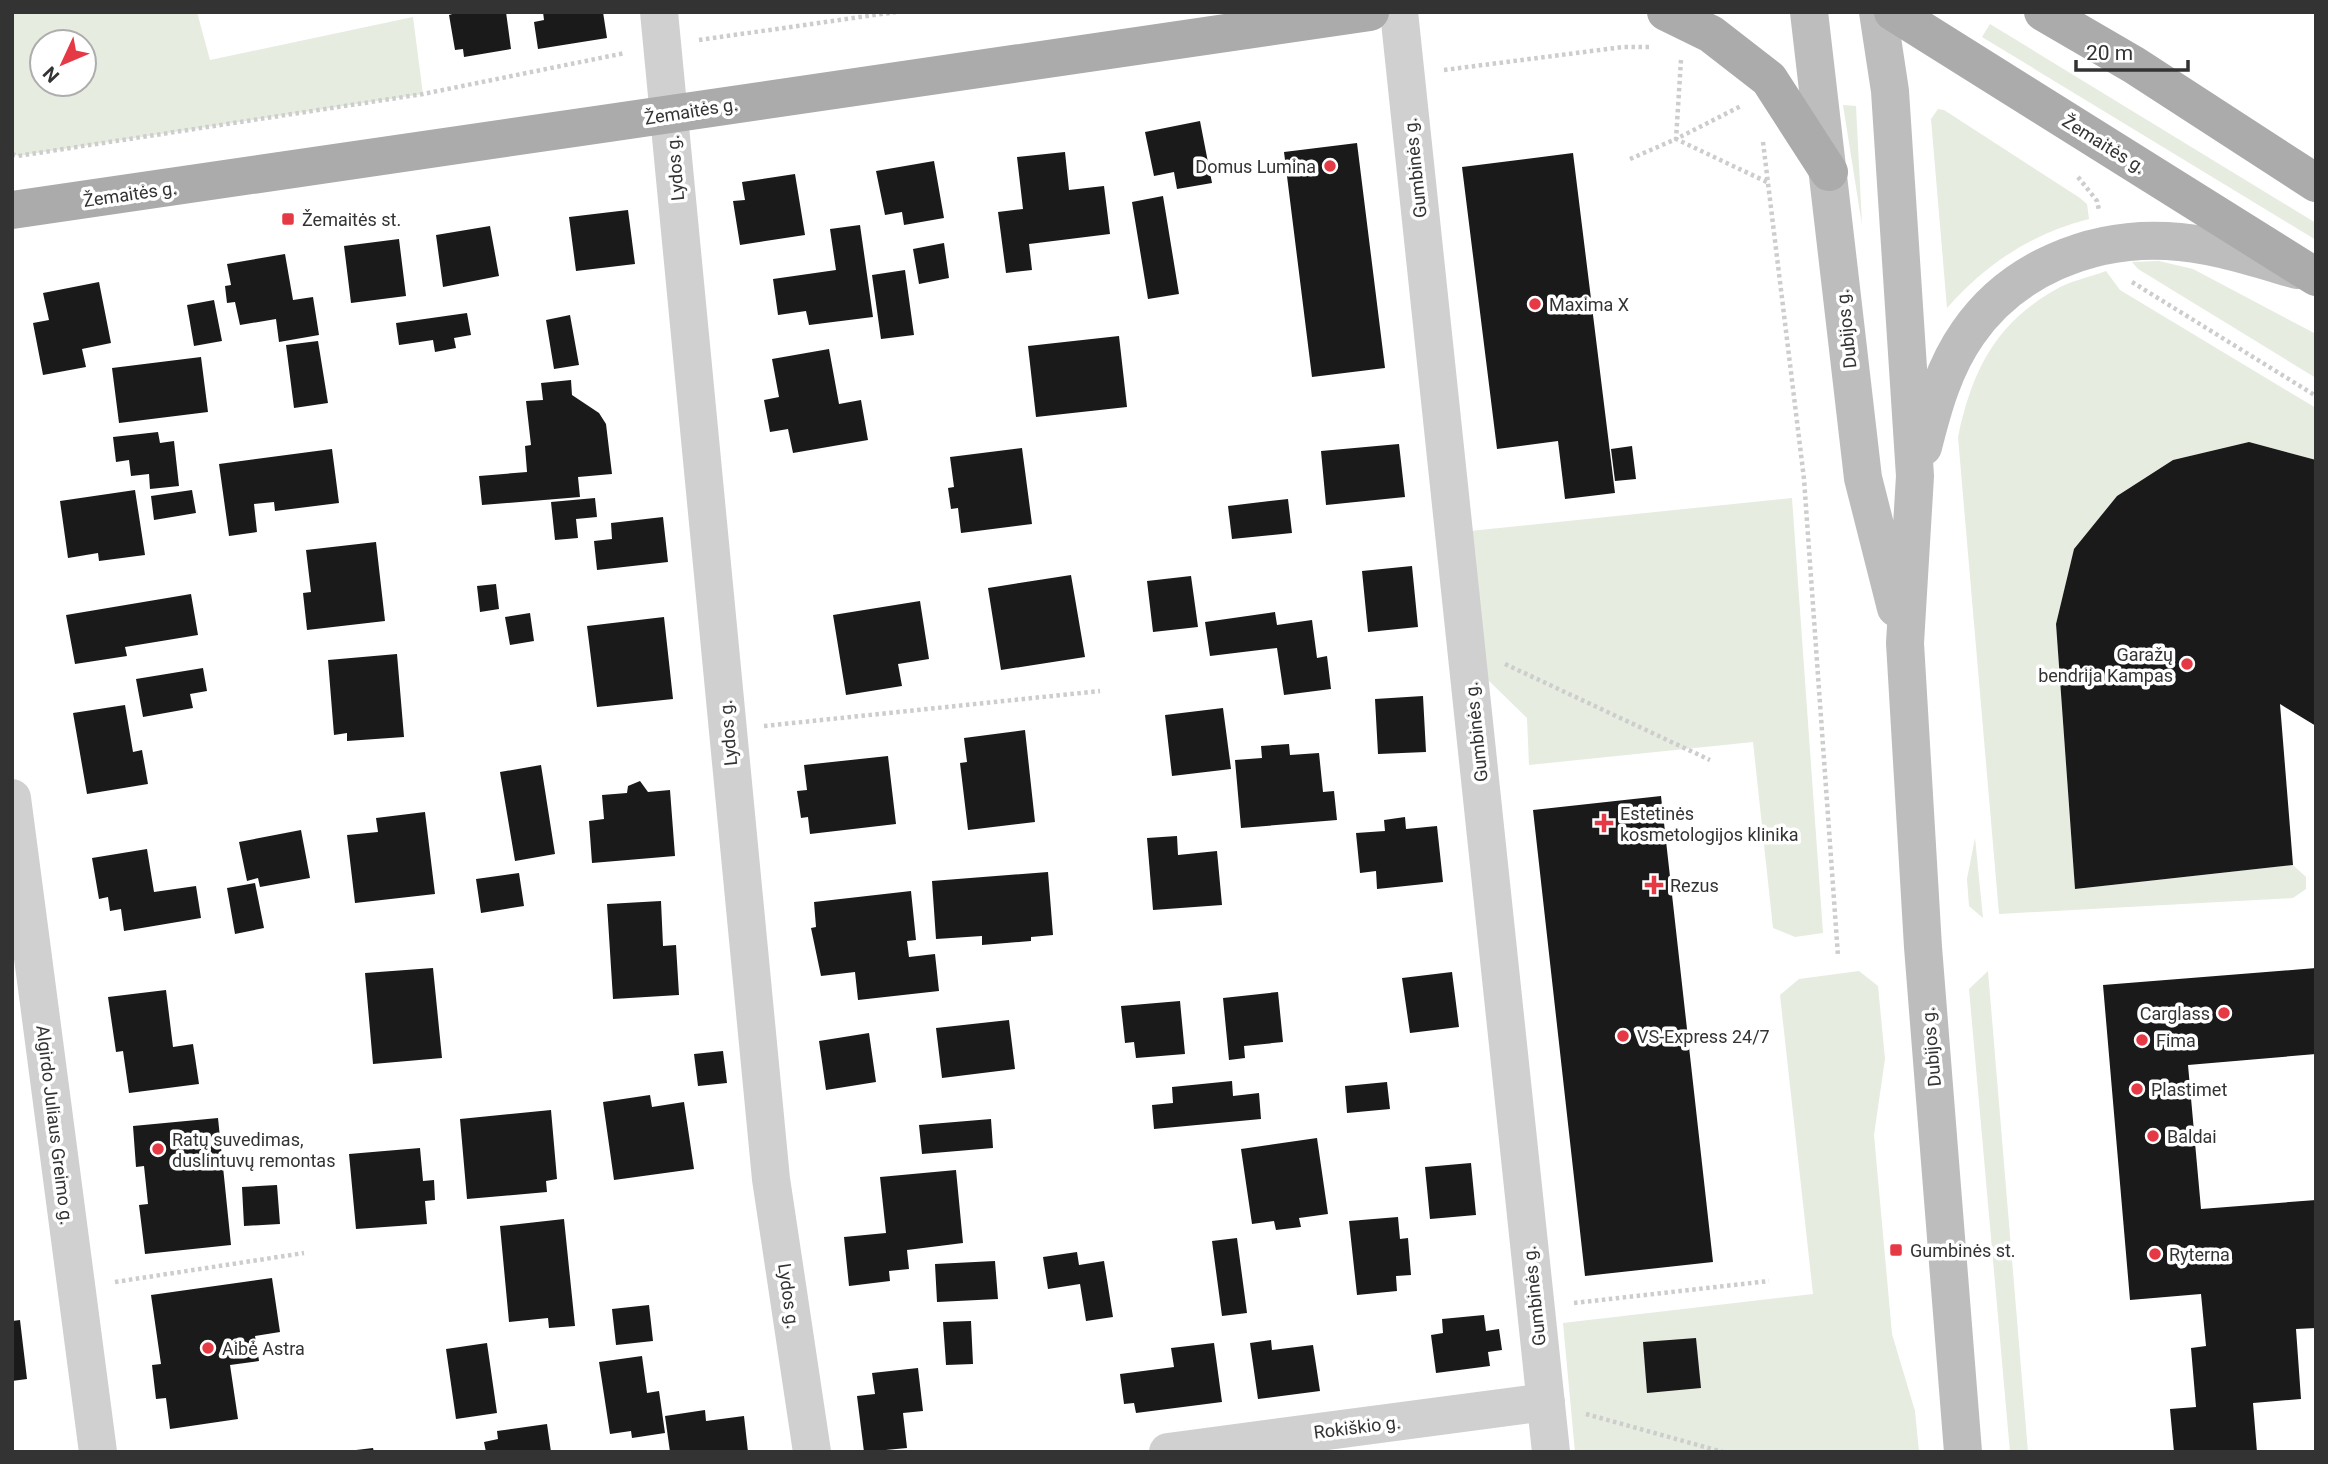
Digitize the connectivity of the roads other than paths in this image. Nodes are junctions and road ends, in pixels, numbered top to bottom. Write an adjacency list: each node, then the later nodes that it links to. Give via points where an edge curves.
1 (1370, 12): 11 (main road, Žemaitės g.)
2 (1399, 12): 19 (street, Gumbinės g.)
3 (1809, 12): 12 (main road, Dubijos g.)
4 (1878, 12): 16 (main road, Dubijos g., via 1890,91)
5 (1893, 12): 15 (main road, Žemaitės g.)
6 (2043, 12): 10 (main road)
7 (2067, 12): 10 (main road)
8 (661, 29): 11 (street, Lydos g.)
9 (1665, 30): 12 (main road, via 1711,34 1754,65 1783,97)
10 (2134, 65): 13 (main road)
11 (670, 114): 14 (main road, Žemaitės g.); 21 (street, Lydos g., via 771,1179)
12 (1829, 172): 17 (main road, Dubijos g., via 1863,478)
13 (2316, 183)
14 (12, 210)
15 (2314, 276): 16 (main road, Dubijos g., via 2228,250 2167,241 2107,245 2045,264 2008,289 1968,332 1945,374)
16 (1915, 476): 17 (main road, Dubijos g.)
17 (1905, 643): 24 (main road, Dubijos g., via 1923,947)
18 (12, 798): 20 (street, Algirdo Juliaus Greimo g.)
19 (1546, 1402): 22 (street, Rokiškio g.); 23 (street, Gumbinės g.)
20 (98, 1452)
21 (812, 1452)
22 (1168, 1452)
23 (1551, 1452)
24 (1963, 1452)

